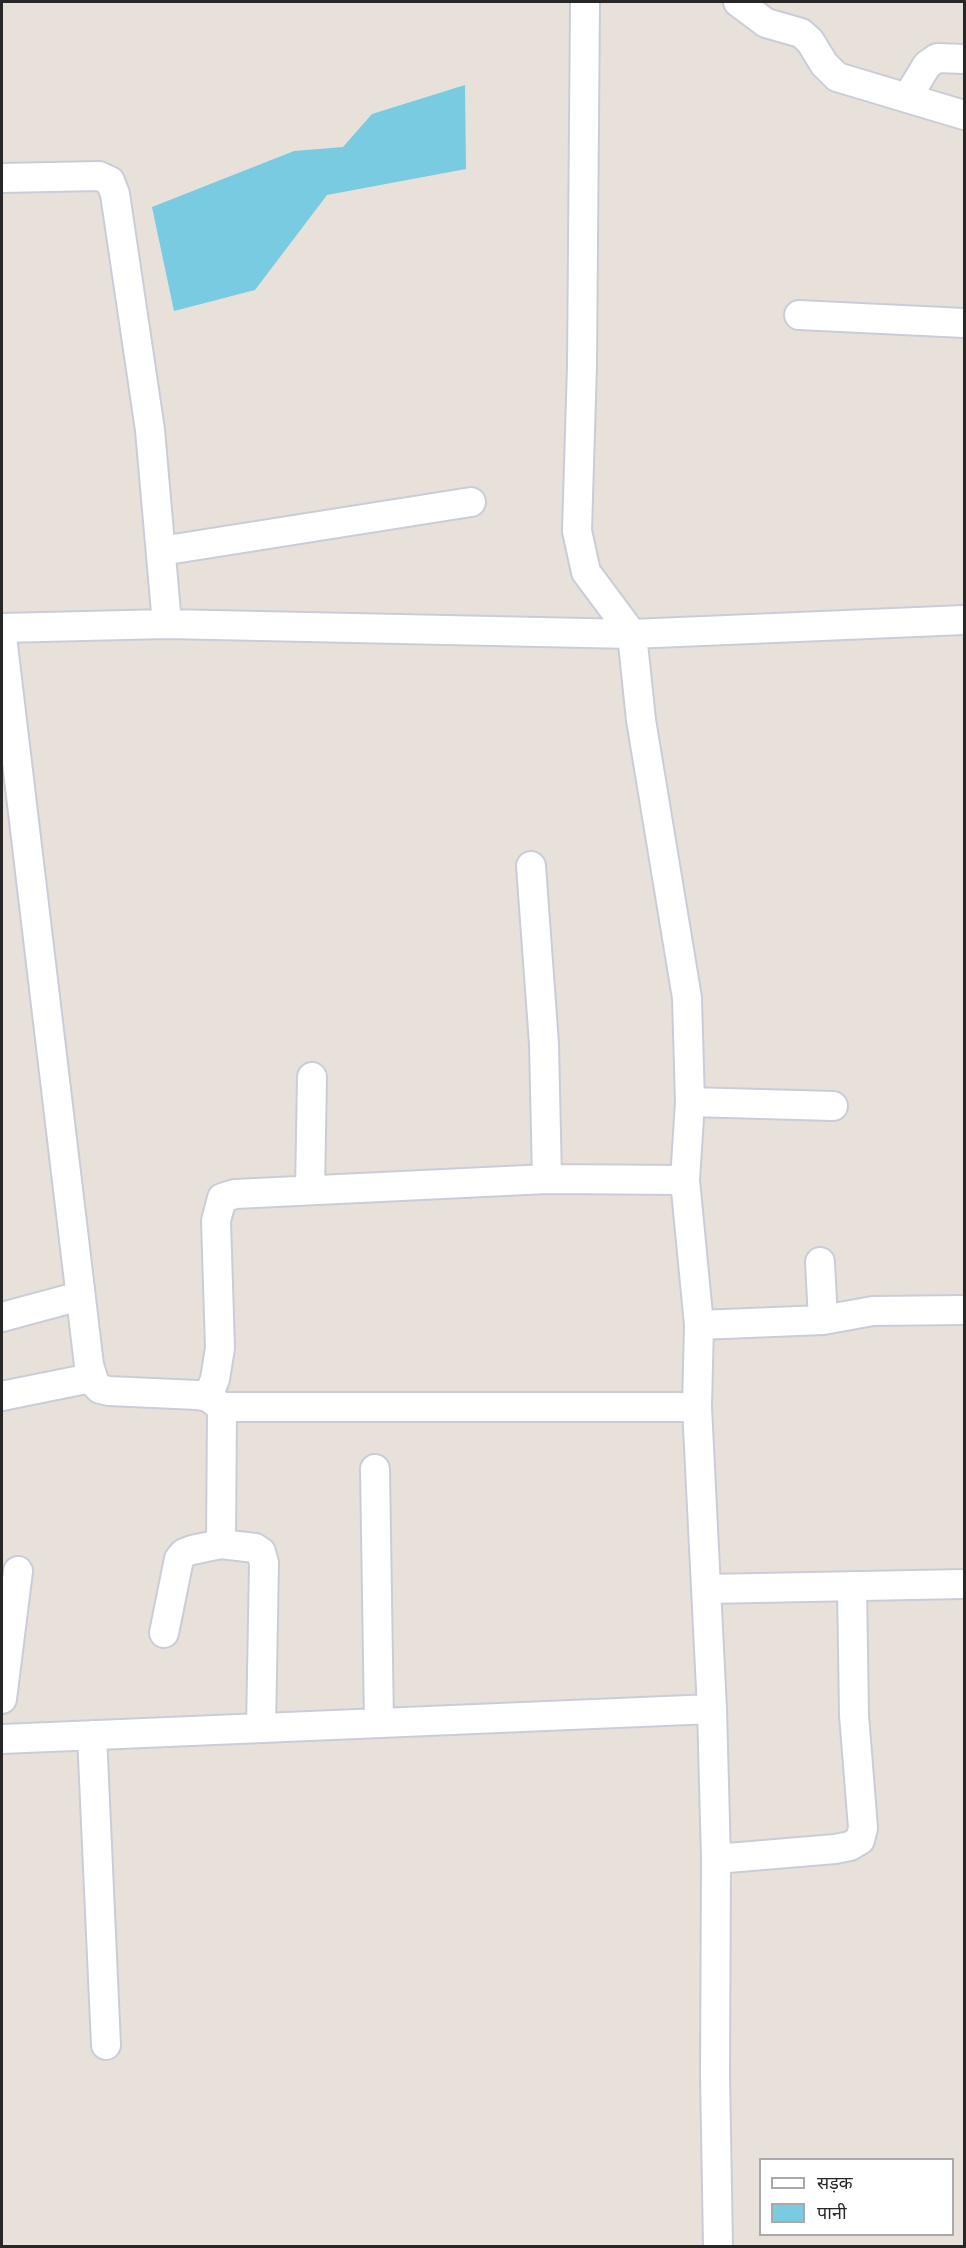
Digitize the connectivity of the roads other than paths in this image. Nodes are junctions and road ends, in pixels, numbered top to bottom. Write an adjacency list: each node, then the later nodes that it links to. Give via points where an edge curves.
1 (585, 2): 14 (street, via 577,531 586,572)
2 (738, 2): 4 (street, via 766,23 801,33 837,77)
3 (964, 59): 4 (street, via 937,58 927,65)
4 (907, 98): 5 (street)
5 (964, 115)
6 (2, 178): 10 (street, via 99,176 110,181 150,430)
7 (799, 315): 8 (street)
8 (964, 323)
9 (471, 502): 10 (street)
10 (161, 551): 12 (street)
11 (964, 620): 14 (street)
12 (167, 624): 13 (street); 14 (street)
13 (2, 628)
14 (632, 634): 18 (street, via 641,720 687,998)
15 (2, 637): 24 (street)
16 (531, 866): 20 (street, via 544,1044)
17 (312, 1077): 22 (street)
18 (690, 1102): 19 (street); 21 (street)
19 (833, 1106)
20 (547, 1179): 21 (street); 22 (street)
21 (685, 1180): 28 (street)
22 (310, 1190): 31 (street, via 222,1198 216,1221 220,1348)
23 (820, 1262): 27 (street)
24 (80, 1296): 26 (street); 29 (street)
25 (964, 1310): 27 (street, via 873,1311)
26 (2, 1317)
27 (823, 1320): 28 (street)
28 (699, 1324): 32 (street)
29 (91, 1378): 30 (street); 31 (street, via 100,1389 109,1391)
30 (2, 1396)
31 (215, 1402): 32 (street); 34 (street)
32 (697, 1407): 38 (street)
33 (375, 1468): 42 (street)
34 (221, 1545): 39 (street, via 192,1550 179,1559); 43 (street, via 255,1548 261,1552 264,1563)
35 (18, 1571): 40 (street)
36 (964, 1584): 37 (street)
37 (852, 1586): 38 (street); 46 (street, via 854,1715 863,1828 860,1840 835,1849)
38 (707, 1589): 41 (street)
39 (164, 1633)
40 (2, 1699)
41 (712, 1709): 42 (street); 46 (street)
42 (379, 1723): 43 (street)
43 (261, 1728): 44 (street)
44 (92, 1735): 45 (street); 47 (street)
45 (2, 1739)
46 (716, 1859): 48 (street)
47 (106, 2045)
48 (718, 2247)

